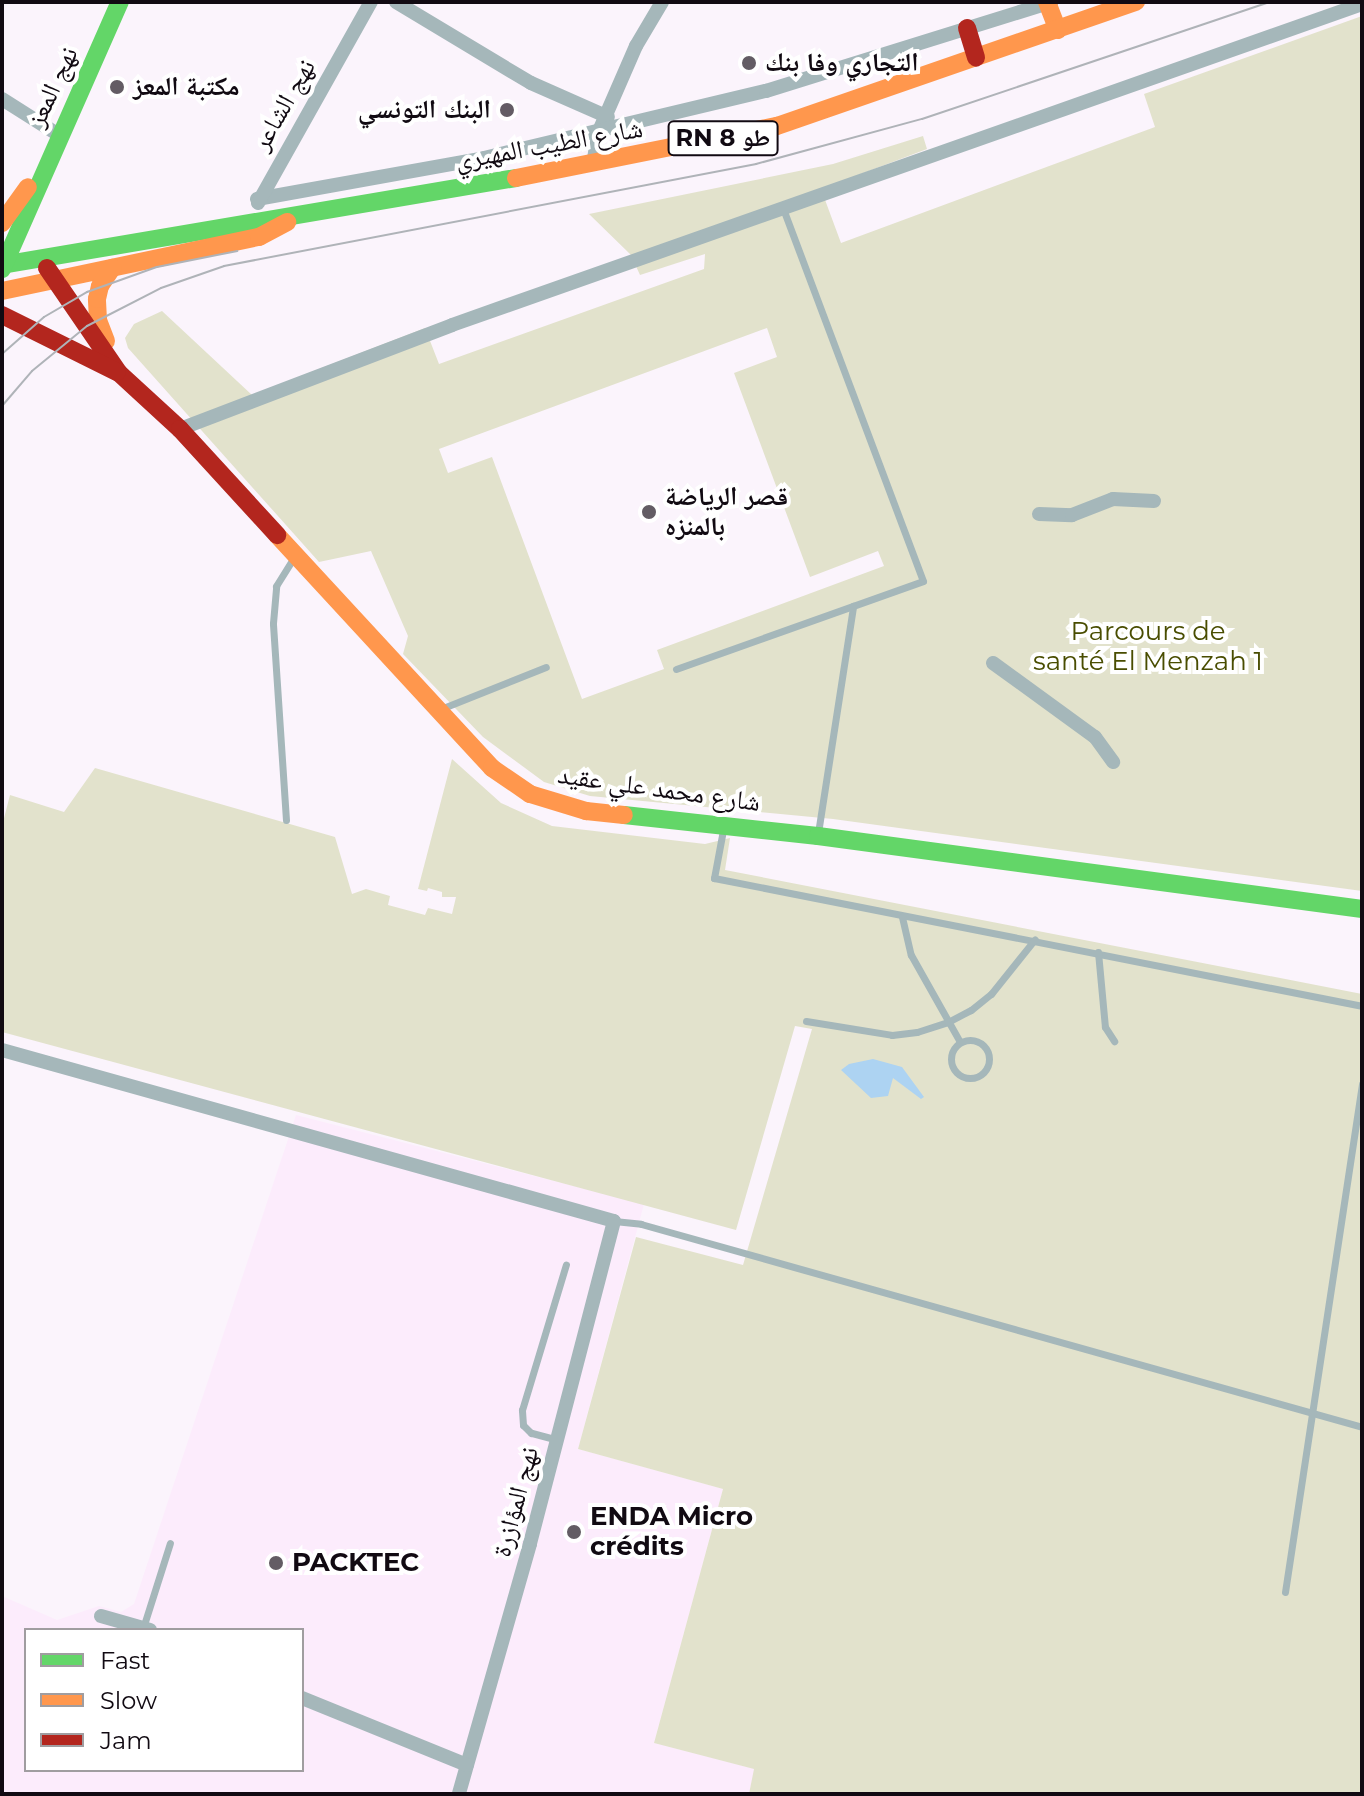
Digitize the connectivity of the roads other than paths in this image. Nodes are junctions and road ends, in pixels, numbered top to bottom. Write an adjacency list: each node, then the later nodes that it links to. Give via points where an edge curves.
1 (120, 2): 14 (street, نهج المعز)
2 (371, 2): 16 (street, نهج الشاعر)
3 (396, 2): 12 (street, via 531,83)
4 (662, 2): 12 (street, via 636,46)
5 (1049, 2): 8 (street); 9 (street)
6 (1136, 2): 9 (street, شارع الطيب المهيري / RN 8 طو)
7 (1362, 4): 17 (street)
8 (972, 20): 10 (street); 13 (street, via 766,91)
9 (1058, 30): 10 (street, شارع الطيب المهيري / RN 8 طو)
10 (976, 58): 15 (street, شارع الطيب المهيري / RN 8 طو, via 777,126)
11 (2, 99): 14 (street)
12 (608, 117): 13 (street)
13 (599, 131): 15 (street); 16 (street, via 484,158)
14 (56, 142): 18 (street, نهج المعز); 21 (street, نهج المعز)
15 (593, 164): 19 (street, شارع الطيب المهيري / RN 8 طو)
16 (257, 199): 19 (street)
17 (784, 211): 27 (street, via 452,325); 31 (lane, via 923,581)
18 (2, 223)
19 (259, 228): 20 (street, شارع الطيب المهيري / RN 8 طو); 22 (street)
20 (40, 258): 21 (street, شارع الطيب المهيري / RN 8 طو); 23 (street, شارع محمد علي عقيد)
21 (3, 267)
22 (112, 268): 23 (street); 26 (street, via 100,286 98,320)
23 (56, 279): 24 (street); 26 (street, شارع محمد علي عقيد)
24 (2, 291)
25 (2, 315): 26 (street)
26 (124, 378): 27 (street, شارع محمد علي عقيد)
27 (180, 429): 30 (street, شارع محمد علي عقيد)
28 (1154, 501): 29 (street, via 1113,499 1072,515)
29 (1039, 514)
30 (296, 555): 35 (street, شارع محمد علي عقيد); 37 (lane, via 276,586 273,623)
31 (853, 606): 34 (lane); 39 (lane)
32 (993, 663): 36 (street, via 1095,737)
33 (546, 667): 35 (lane)
34 (676, 669)
35 (436, 710): 38 (street, شارع محمد علي عقيد, via 492,768 549,803)
36 (1113, 762)
37 (286, 820)
38 (724, 825): 39 (street, شارع محمد علي عقيد); 41 (lane, via 714,878)
39 (818, 836): 40 (street, شارع محمد علي عقيد)
40 (1362, 909)
41 (902, 917): 42 (lane); 46 (lane, via 911,955)
42 (1035, 939): 43 (lane); 46 (lane, via 991,994)
43 (1098, 952): 44 (lane); 47 (lane, via 1105,1027)
44 (1362, 1006)
45 (806, 1021): 46 (lane, via 892,1035)
46 (948, 1022): 48 (lane)
47 (1114, 1041)
48 (960, 1042): 48 (lane, via 951,1054 954,1068 965,1077 979,1075 988,1063 986,1049 974,1040)
49 (2, 1050): 51 (street)
50 (1362, 1084): 53 (lane)
51 (614, 1221): 53 (lane, via 655,1228); 55 (street, نهج المؤازرة)
52 (566, 1264): 55 (lane, via 522,1410 523,1425 531,1433)
53 (1312, 1414): 54 (lane); 57 (lane)
54 (1362, 1427)
55 (558, 1440): 62 (street, نهج المؤازرة)
56 (170, 1543): 60 (lane)
57 (1285, 1592)
58 (101, 1616): 59 (street)
59 (143, 1628)
60 (146, 1628)
61 (304, 1699): 62 (street)
62 (467, 1765): 63 (street, نهج المؤازرة)
63 (459, 1794)

